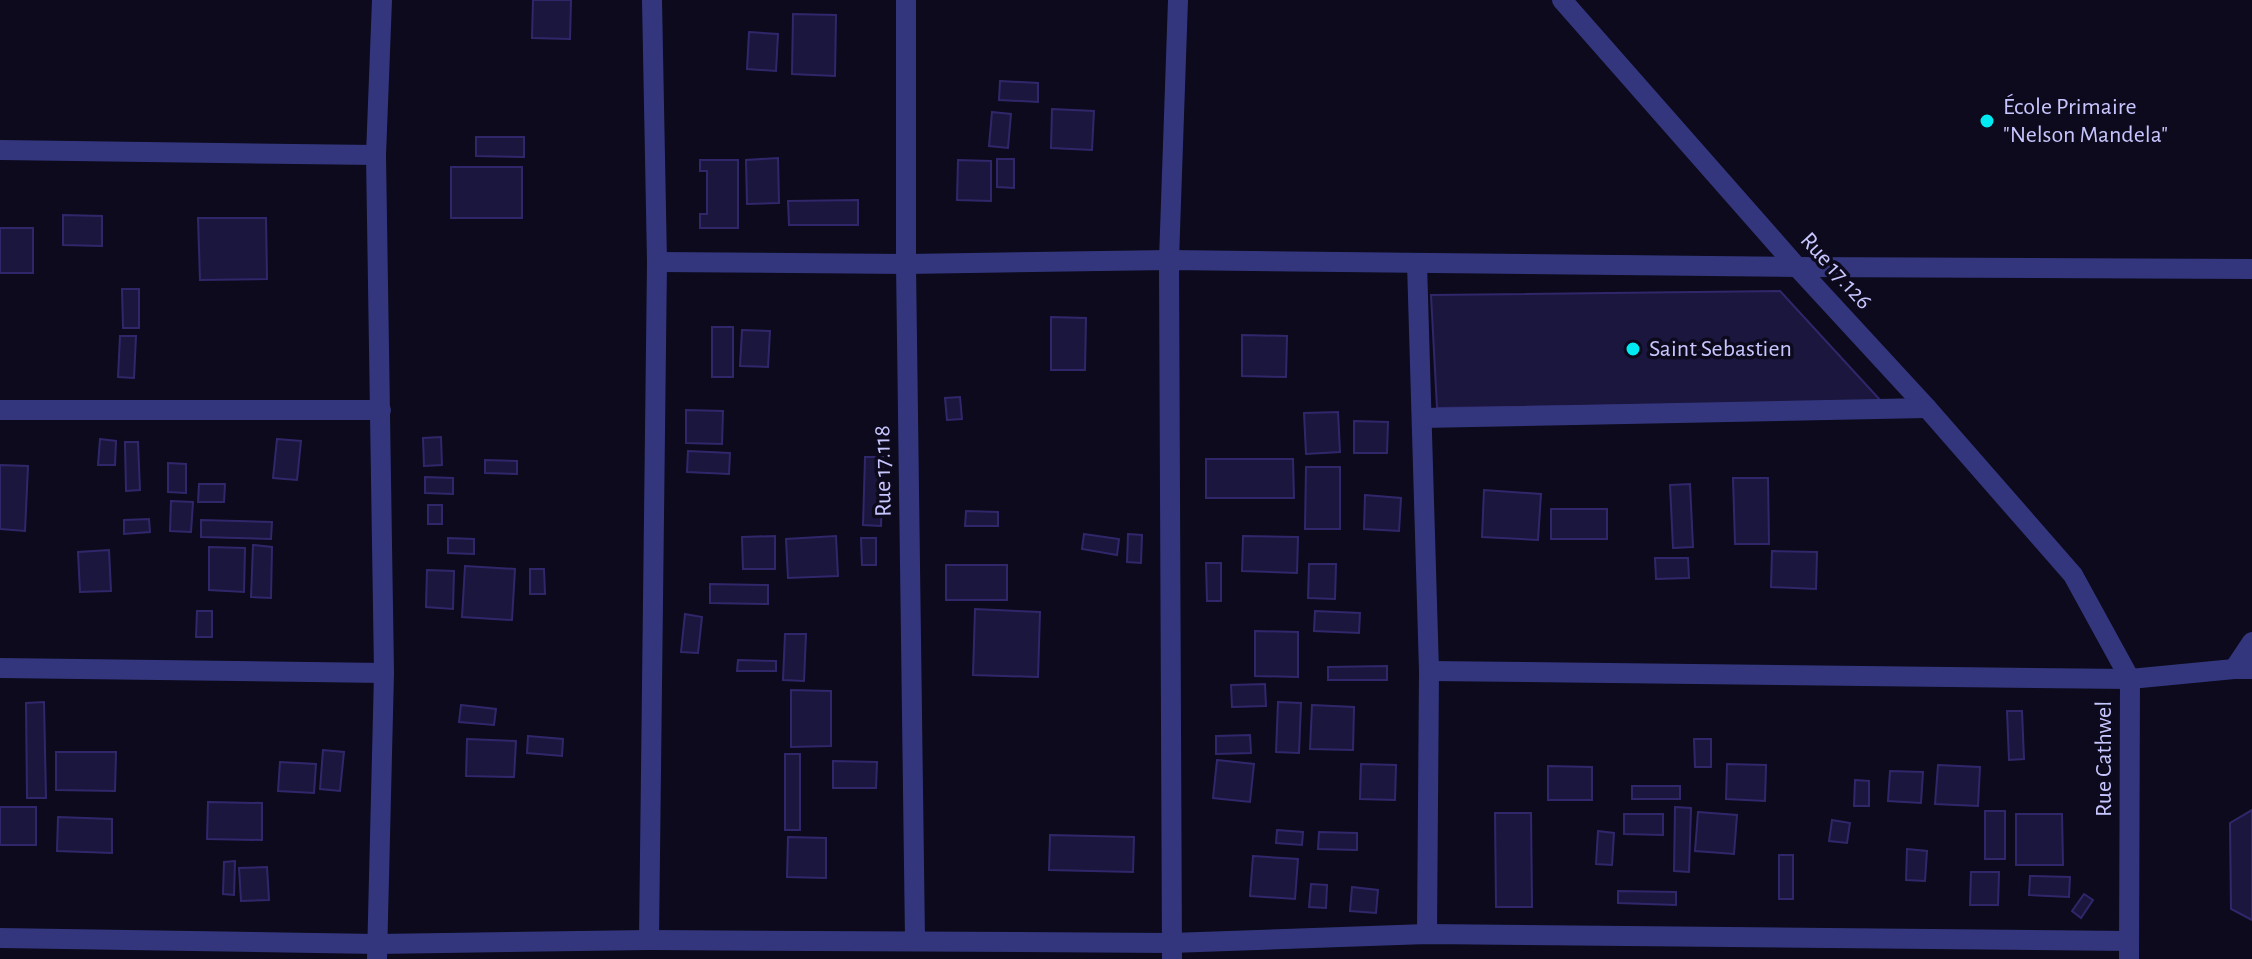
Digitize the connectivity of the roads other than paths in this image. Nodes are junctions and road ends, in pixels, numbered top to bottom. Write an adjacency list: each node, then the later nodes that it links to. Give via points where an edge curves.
1 (382, 0): 7 (street)
2 (652, 0): 9 (street)
3 (906, 0): 11 (street, Rue 17.118)
4 (1178, 0): 8 (street)
5 (1562, 0): 12 (street, Rue 17.126)
6 (0, 150): 7 (street)
7 (376, 155): 16 (street)
8 (1169, 260): 10 (street); 11 (street); 31 (street)
9 (657, 262): 11 (street); 27 (street)
10 (1417, 263): 12 (street); 17 (street)
11 (906, 264): 28 (street, Rue 17.118)
12 (1797, 267): 13 (street); 14 (street, Rue 17.126)
13 (2252, 269)
14 (1927, 408): 17 (street); 18 (street, Rue 17.126)
15 (0, 410): 16 (street)
16 (381, 410): 23 (street)
17 (1422, 418): 22 (street)
18 (2073, 575): 24 (street, Rue Cathwel)
19 (2252, 642): 21 (street)
20 (0, 668): 23 (street)
21 (2243, 669): 24 (street)
22 (1429, 671): 24 (street); 25 (street)
23 (384, 673): 30 (street)
24 (2130, 679): 29 (street, Rue Cathwel)
25 (1427, 934): 29 (street); 31 (street)
26 (0, 938): 30 (street)
27 (649, 940): 28 (street); 30 (street)
28 (915, 940): 31 (street)
29 (2129, 950)
30 (377, 951)
31 (1172, 951)

